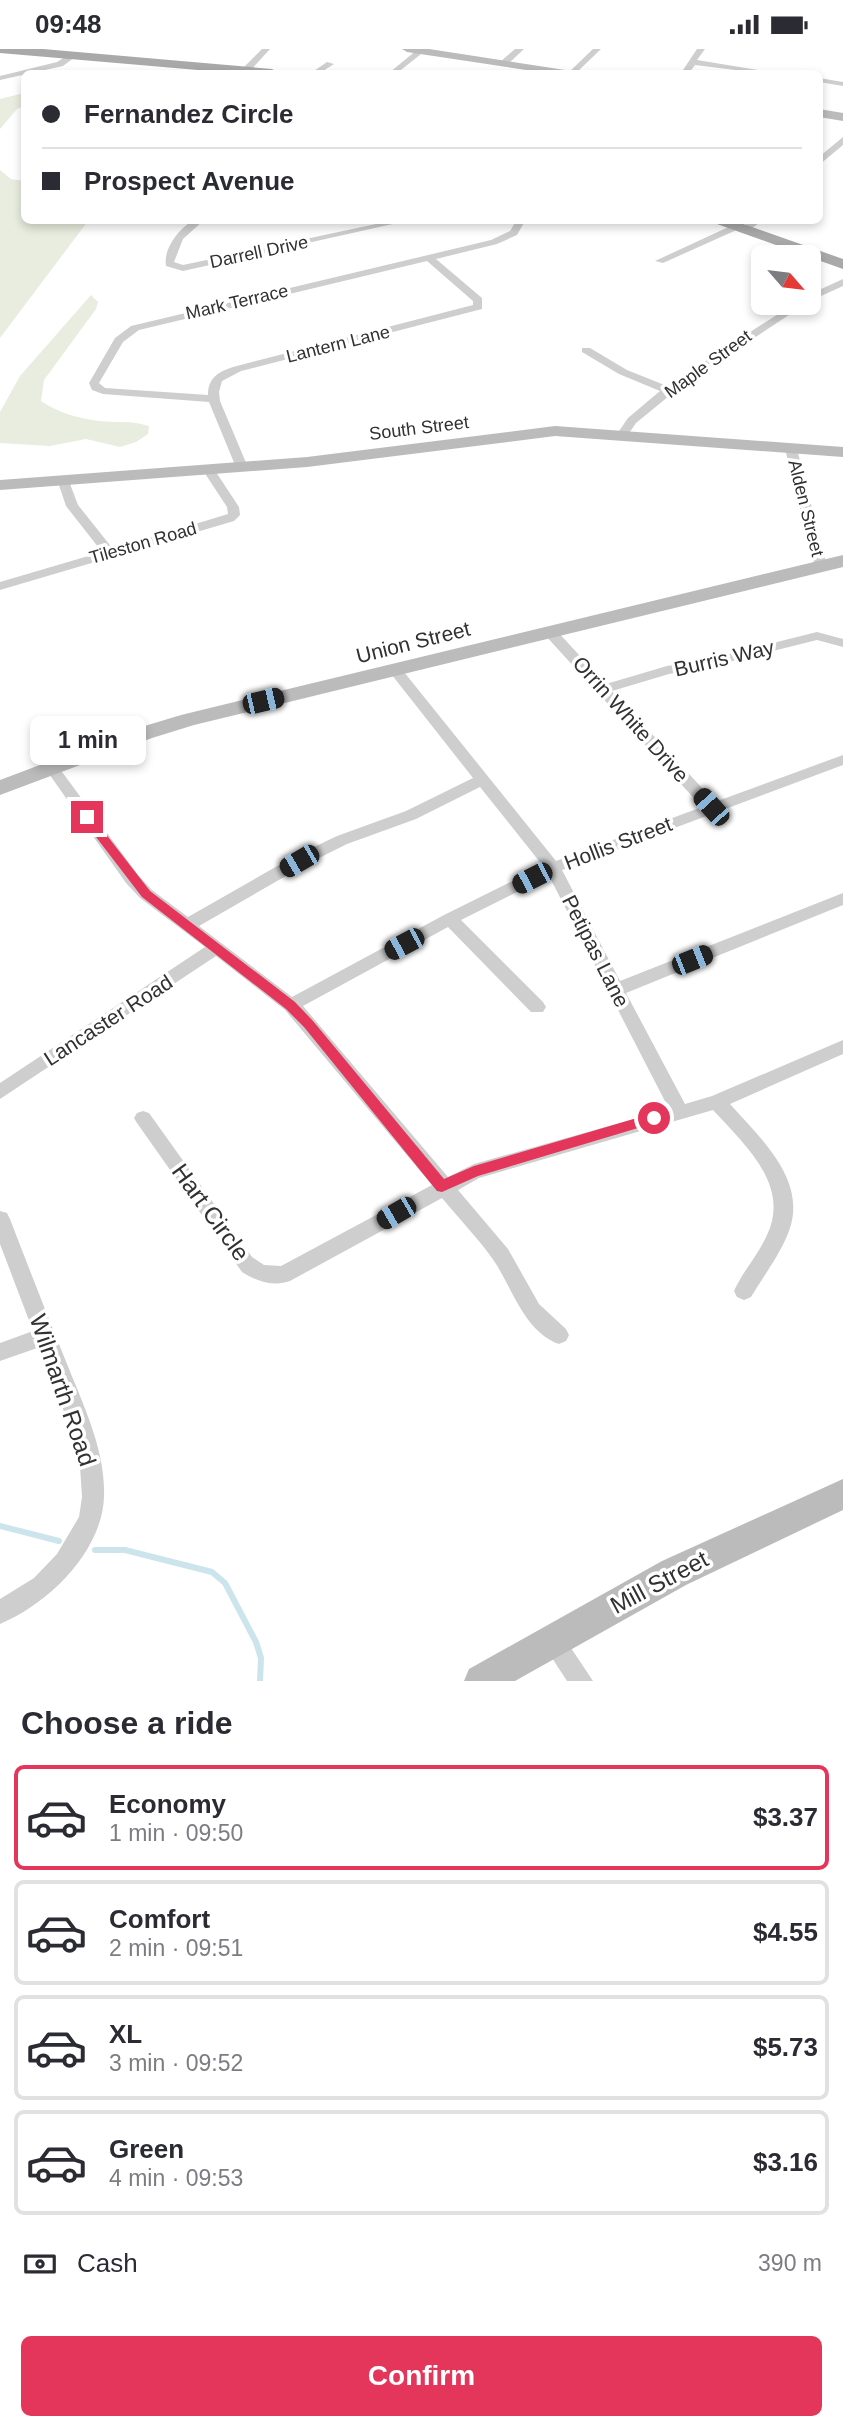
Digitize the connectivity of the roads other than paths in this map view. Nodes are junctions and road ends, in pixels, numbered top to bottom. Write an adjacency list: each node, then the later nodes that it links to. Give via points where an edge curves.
1 (266, 49): 13 (street)
2 (407, 49): 7 (main road)
3 (520, 49): 11 (street)
4 (597, 49): 18 (street)
5 (701, 49): 9 (street)
6 (0, 50): 8 (main road)
7 (426, 51): 11 (main road); 15 (street); 16 (street)
8 (71, 57): 12 (street); 13 (main road)
9 (693, 62): 19 (street); 20 (street)
10 (330, 64): 14 (street)
11 (502, 67): 17 (main road)
12 (34, 70)
13 (246, 70)
14 (320, 70)
15 (398, 70)
16 (406, 70)
17 (534, 70)
18 (575, 70)
19 (687, 70)
20 (751, 70)
21 (21, 73): 22 (street)
22 (0, 78)
23 (823, 81): 24 (street)
24 (843, 84)
25 (823, 114): 26 (main road)
26 (843, 117)
27 (843, 140): 28 (street)
28 (838, 149): 29 (street)
29 (823, 159)
30 (190, 224): 31 (street, Darrell Drive, via 169,264 183,268)
31 (386, 224)
32 (518, 224): 34 (street, Mark Terrace, via 514,233 502,239)
33 (740, 224): 35 (street); 36 (main road)
34 (428, 257): 42 (street, Lantern Lane, via 478,300 478,307 232,371 216,381); 42 (street, Mark Terrace, via 135,328 119,340 94,383 103,391)
35 (660, 261)
36 (843, 264)
37 (843, 282): 38 (street)
38 (821, 293)
39 (781, 315): 41 (street, Maple Street)
40 (586, 350): 41 (street, via 623,372)
41 (670, 391): 43 (street, Maple Street, via 631,421)
42 (213, 399): 46 (street)
43 (623, 434): 44 (main road, South Street); 46 (main road, South Street, via 535,432 307,462)
44 (791, 449): 45 (main road, South Street); 52 (street, Alden Street)
45 (843, 453)
46 (241, 465): 47 (main road, South Street)
47 (208, 468): 48 (main road, South Street); 50 (street, Tileston Road, via 234,515)
48 (63, 479): 49 (main road, South Street); 50 (street, via 72,506)
49 (0, 485)
50 (110, 553): 53 (street, Tileston Road)
51 (843, 561): 52 (main road, Union Street)
52 (821, 567): 54 (main road, Union Street)
53 (0, 586)
54 (550, 632): 56 (main road, Union Street); 57 (street, Orrin White Drive)
55 (843, 643): 57 (street, Burris Way, via 817,636)
56 (395, 670): 59 (main road, Union Street, via 169,725); 60 (street, Petipas Lane)
57 (604, 689): 62 (street, Orrin White Drive)
58 (843, 760): 62 (street, Hollis Street)
59 (52, 768): 61 (main road, Union Street); 66 (street, via 132,879)
60 (484, 779): 63 (street, Petipas Lane); 66 (street, via 299,861)
61 (0, 788)
62 (711, 807): 63 (street, Hollis Street)
63 (553, 867): 65 (street, Hollis Street); 68 (street, Petipas Lane)
64 (843, 899): 68 (street)
65 (450, 919): 69 (street, Hollis Street); 70 (street)
66 (187, 925): 67 (street)
67 (216, 948): 69 (street); 72 (street, Lancaster Road)
68 (616, 990): 74 (street, Petipas Lane)
69 (291, 1005): 76 (street)
70 (537, 1007)
71 (843, 1047): 73 (street, Hart Circle)
72 (0, 1092)
73 (717, 1102): 74 (street, Hart Circle); 78 (street, via 772,1167 782,1189 784,1210 779,1228)
74 (679, 1110): 76 (street, Hart Circle, via 474,1171)
75 (143, 1118): 76 (street, Hart Circle, via 245,1263 267,1275 283,1275 303,1266)
76 (442, 1187): 79 (street, via 501,1255 532,1310)
77 (0, 1219): 80 (street, Wilmarth Road)
78 (744, 1291)
79 (559, 1335)
80 (46, 1336): 81 (street); 83 (street, Wilmarth Road, via 91,1466 90,1520 65,1562 43,1586)
81 (0, 1352)
82 (843, 1494): 84 (main road, Mill Street, via 674,1573)
83 (0, 1612)
84 (553, 1641): 85 (main road, Mill Street); 86 (street)
85 (481, 1681)
86 (581, 1681)

